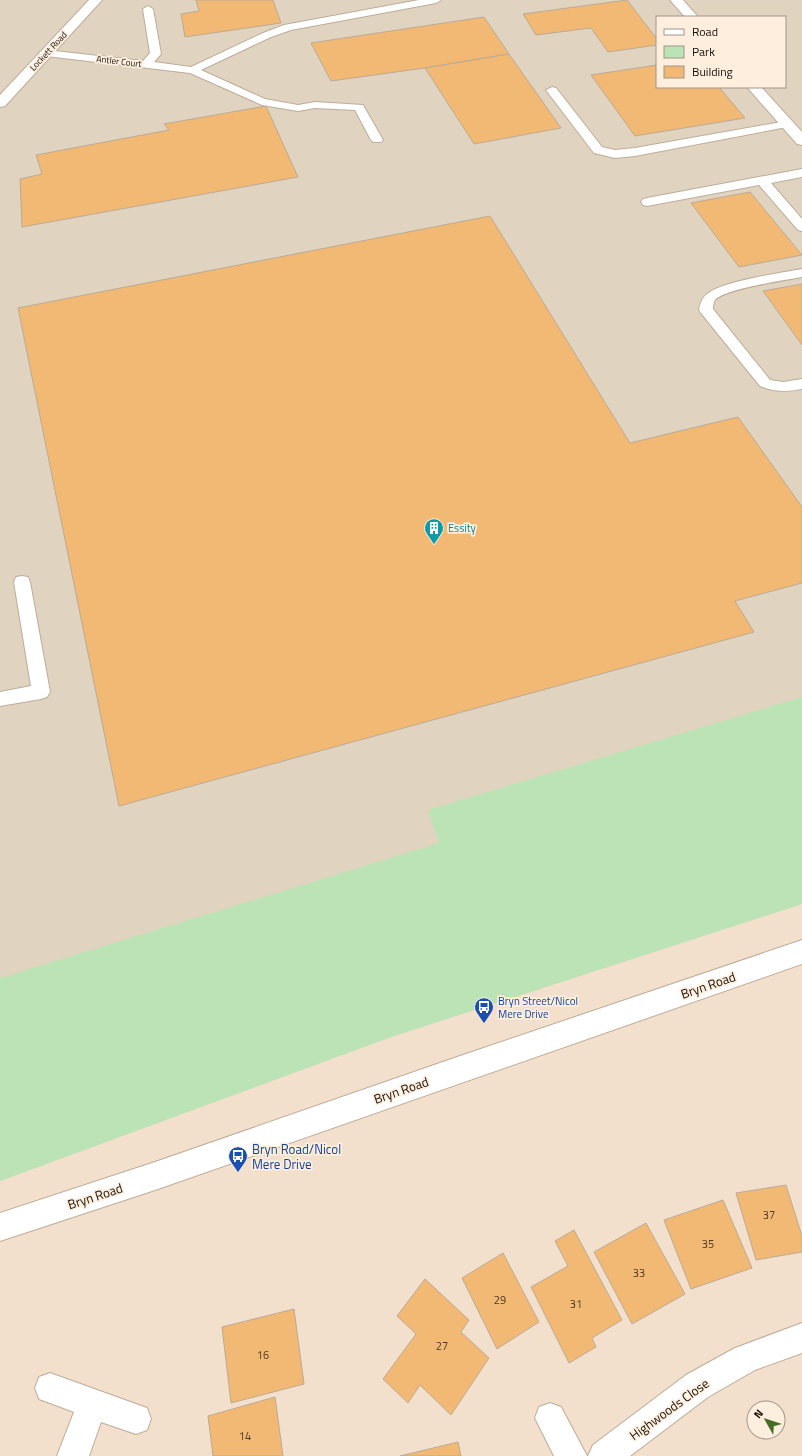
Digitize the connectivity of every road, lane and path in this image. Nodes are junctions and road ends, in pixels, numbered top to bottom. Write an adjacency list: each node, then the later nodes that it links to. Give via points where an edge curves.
1 (96, 0): 6 (street, Lockett Road)
2 (436, 0): 8 (lane, via 288,27)
3 (676, 0): 5 (street)
4 (148, 9): 7 (lane, via 156,54)
5 (691, 16)
6 (46, 53): 7 (lane, Antler Court); 11 (street, Lockett Road)
7 (146, 64): 8 (lane, Antler Court)
8 (192, 70): 13 (lane, Antler Court, via 262,102 298,108 315,105 359,107)
9 (755, 88): 12 (street)
10 (552, 90): 12 (lane, via 598,150 616,154)
11 (0, 103)
12 (787, 124): 14 (street)
13 (377, 140)
14 (802, 141)
15 (802, 173): 16 (lane)
16 (762, 180): 17 (lane); 18 (lane)
17 (647, 202)
18 (802, 226)
19 (802, 273): 20 (lane, via 734,288 713,296 707,302 706,310 765,383 784,388)
20 (802, 384)
21 (22, 582): 22 (lane, via 41,692)
22 (0, 699)
23 (802, 952): 24 (street, Bryn Road, via 174,1170)
24 (0, 1227)
25 (802, 1338): 32 (street, Highwoods Close, via 746,1359 697,1386)
26 (50, 1388): 27 (street)
27 (93, 1403): 29 (street); 30 (street)
28 (550, 1418): 31 (street)
29 (136, 1419)
30 (73, 1456)
31 (571, 1456)
32 (604, 1456)

